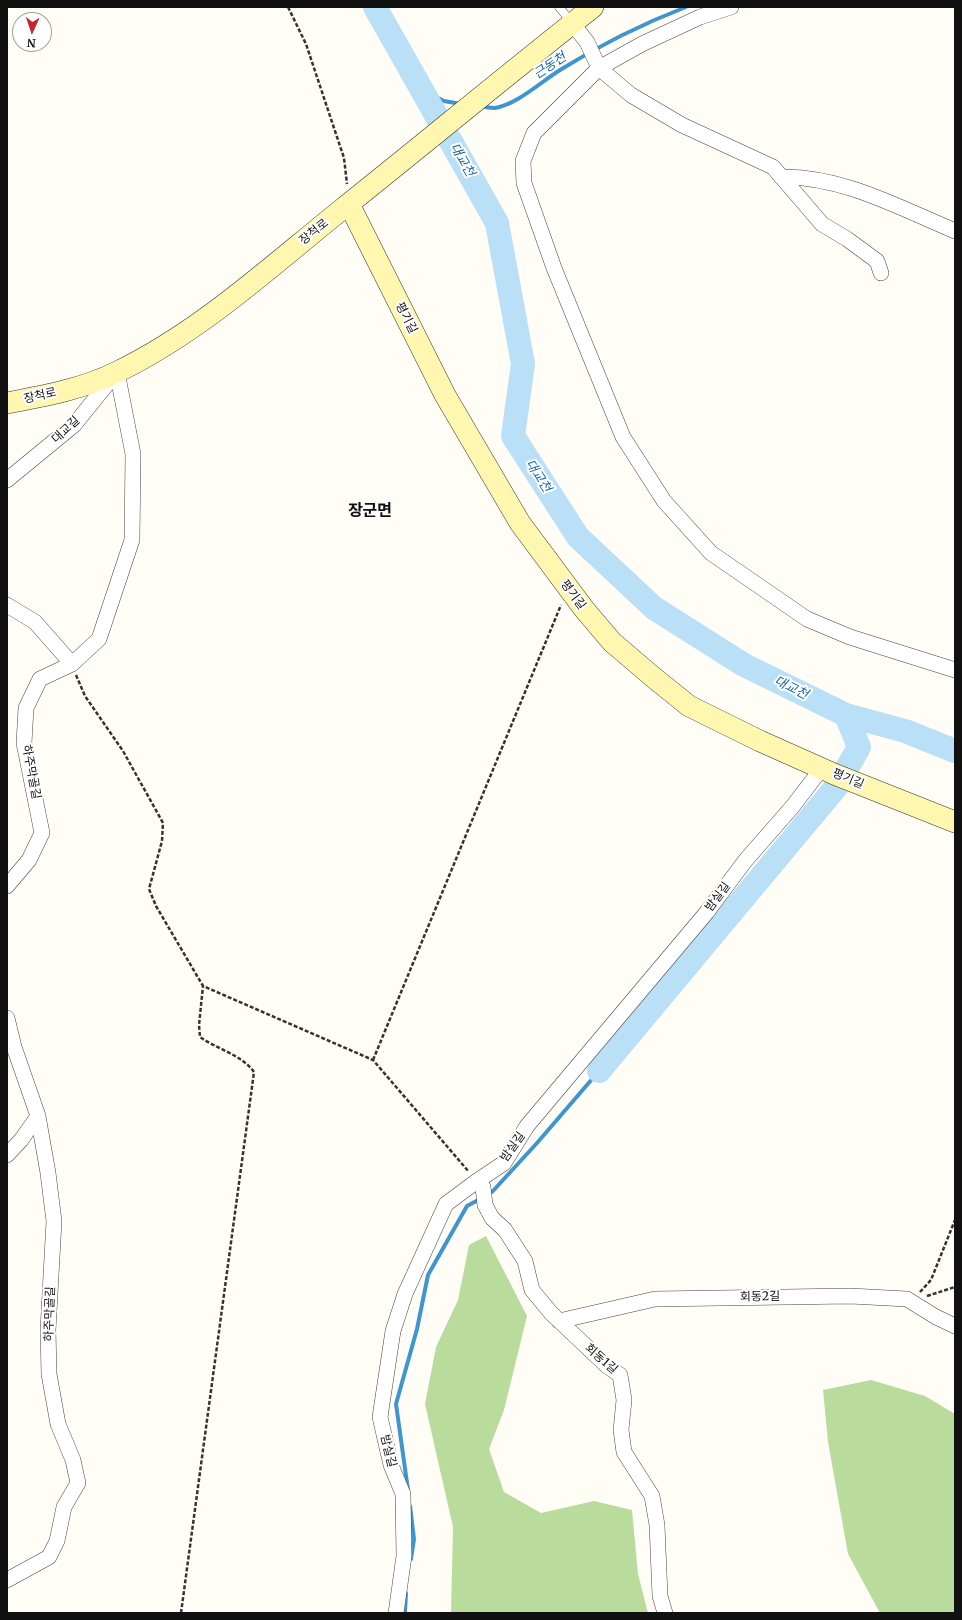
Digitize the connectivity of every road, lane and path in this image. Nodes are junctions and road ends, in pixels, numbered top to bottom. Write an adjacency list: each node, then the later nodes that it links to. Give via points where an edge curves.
1 (288, 7): 8 (path, via 306,44 344,158)
2 (559, 7): 5 (lane)
3 (592, 7): 5 (main road, 장척로)
4 (731, 7): 6 (street, via 700,17)
5 (568, 26): 6 (street, via 587,42); 8 (main road, 장척로)
6 (597, 64): 7 (street, via 637,99 682,125 773,167); 17 (street, via 534,133 523,161 524,183 554,268 623,437 664,501 711,553 807,619 850,637)
7 (781, 177): 9 (street, via 804,177 848,187); 10 (street, via 822,224 877,261)
8 (349, 204): 11 (main road, 장척로, via 196,325); 14 (main road, 평기길, via 445,395 520,524)
9 (955, 231)
10 (881, 273)
11 (117, 372): 12 (main road, 장척로, via 85,385); 13 (street, 대교길, via 74,425); 16 (street, 하주막골길, via 133,454 132,540 99,639)
12 (7, 403)
13 (7, 480)
14 (568, 588): 18 (main road, 평기길, via 612,642 689,706); 23 (path)
15 (7, 605): 16 (street, via 35,622)
16 (72, 664): 20 (street, 하주막골길, via 40,679 26,708 24,743 42,833 29,860); 21 (path, via 85,696 123,751 163,823 162,841 149,889 156,906)
17 (955, 670)
18 (835, 774): 19 (main road, 평기길); 26 (street, 밤실길, via 793,806 745,861 707,912 527,1126 504,1163)
19 (955, 822)
20 (7, 886)
21 (203, 986): 23 (path); 33 (path, via 200,1037 247,1063 254,1072)
22 (7, 1018): 24 (street, 하주막골길, via 14,1048)
23 (373, 1060): 26 (path)
24 (38, 1116): 25 (street); 32 (street, 하주막골길, via 54,1221 48,1330 49,1374 58,1424 73,1460 78,1483 64,1507 57,1541 49,1557)
25 (7, 1155)
26 (480, 1184): 30 (street, 회동1길, via 485,1205 492,1218 505,1230 525,1262 532,1290); 34 (street, 밤실길, via 446,1204 405,1294 393,1331 380,1417 391,1465 403,1494 404,1556)
27 (955, 1220): 29 (path, via 931,1280)
28 (955, 1287): 29 (path)
29 (911, 1301): 30 (street, 회동2길, via 850,1296 654,1299); 31 (street, 회동2길)
30 (559, 1321): 35 (street, 회동1길, via 620,1375 624,1400 621,1430 624,1452 652,1496 657,1525 660,1596)
31 (955, 1326)
32 (7, 1580)
33 (181, 1613)
34 (396, 1613)
35 (665, 1613)

